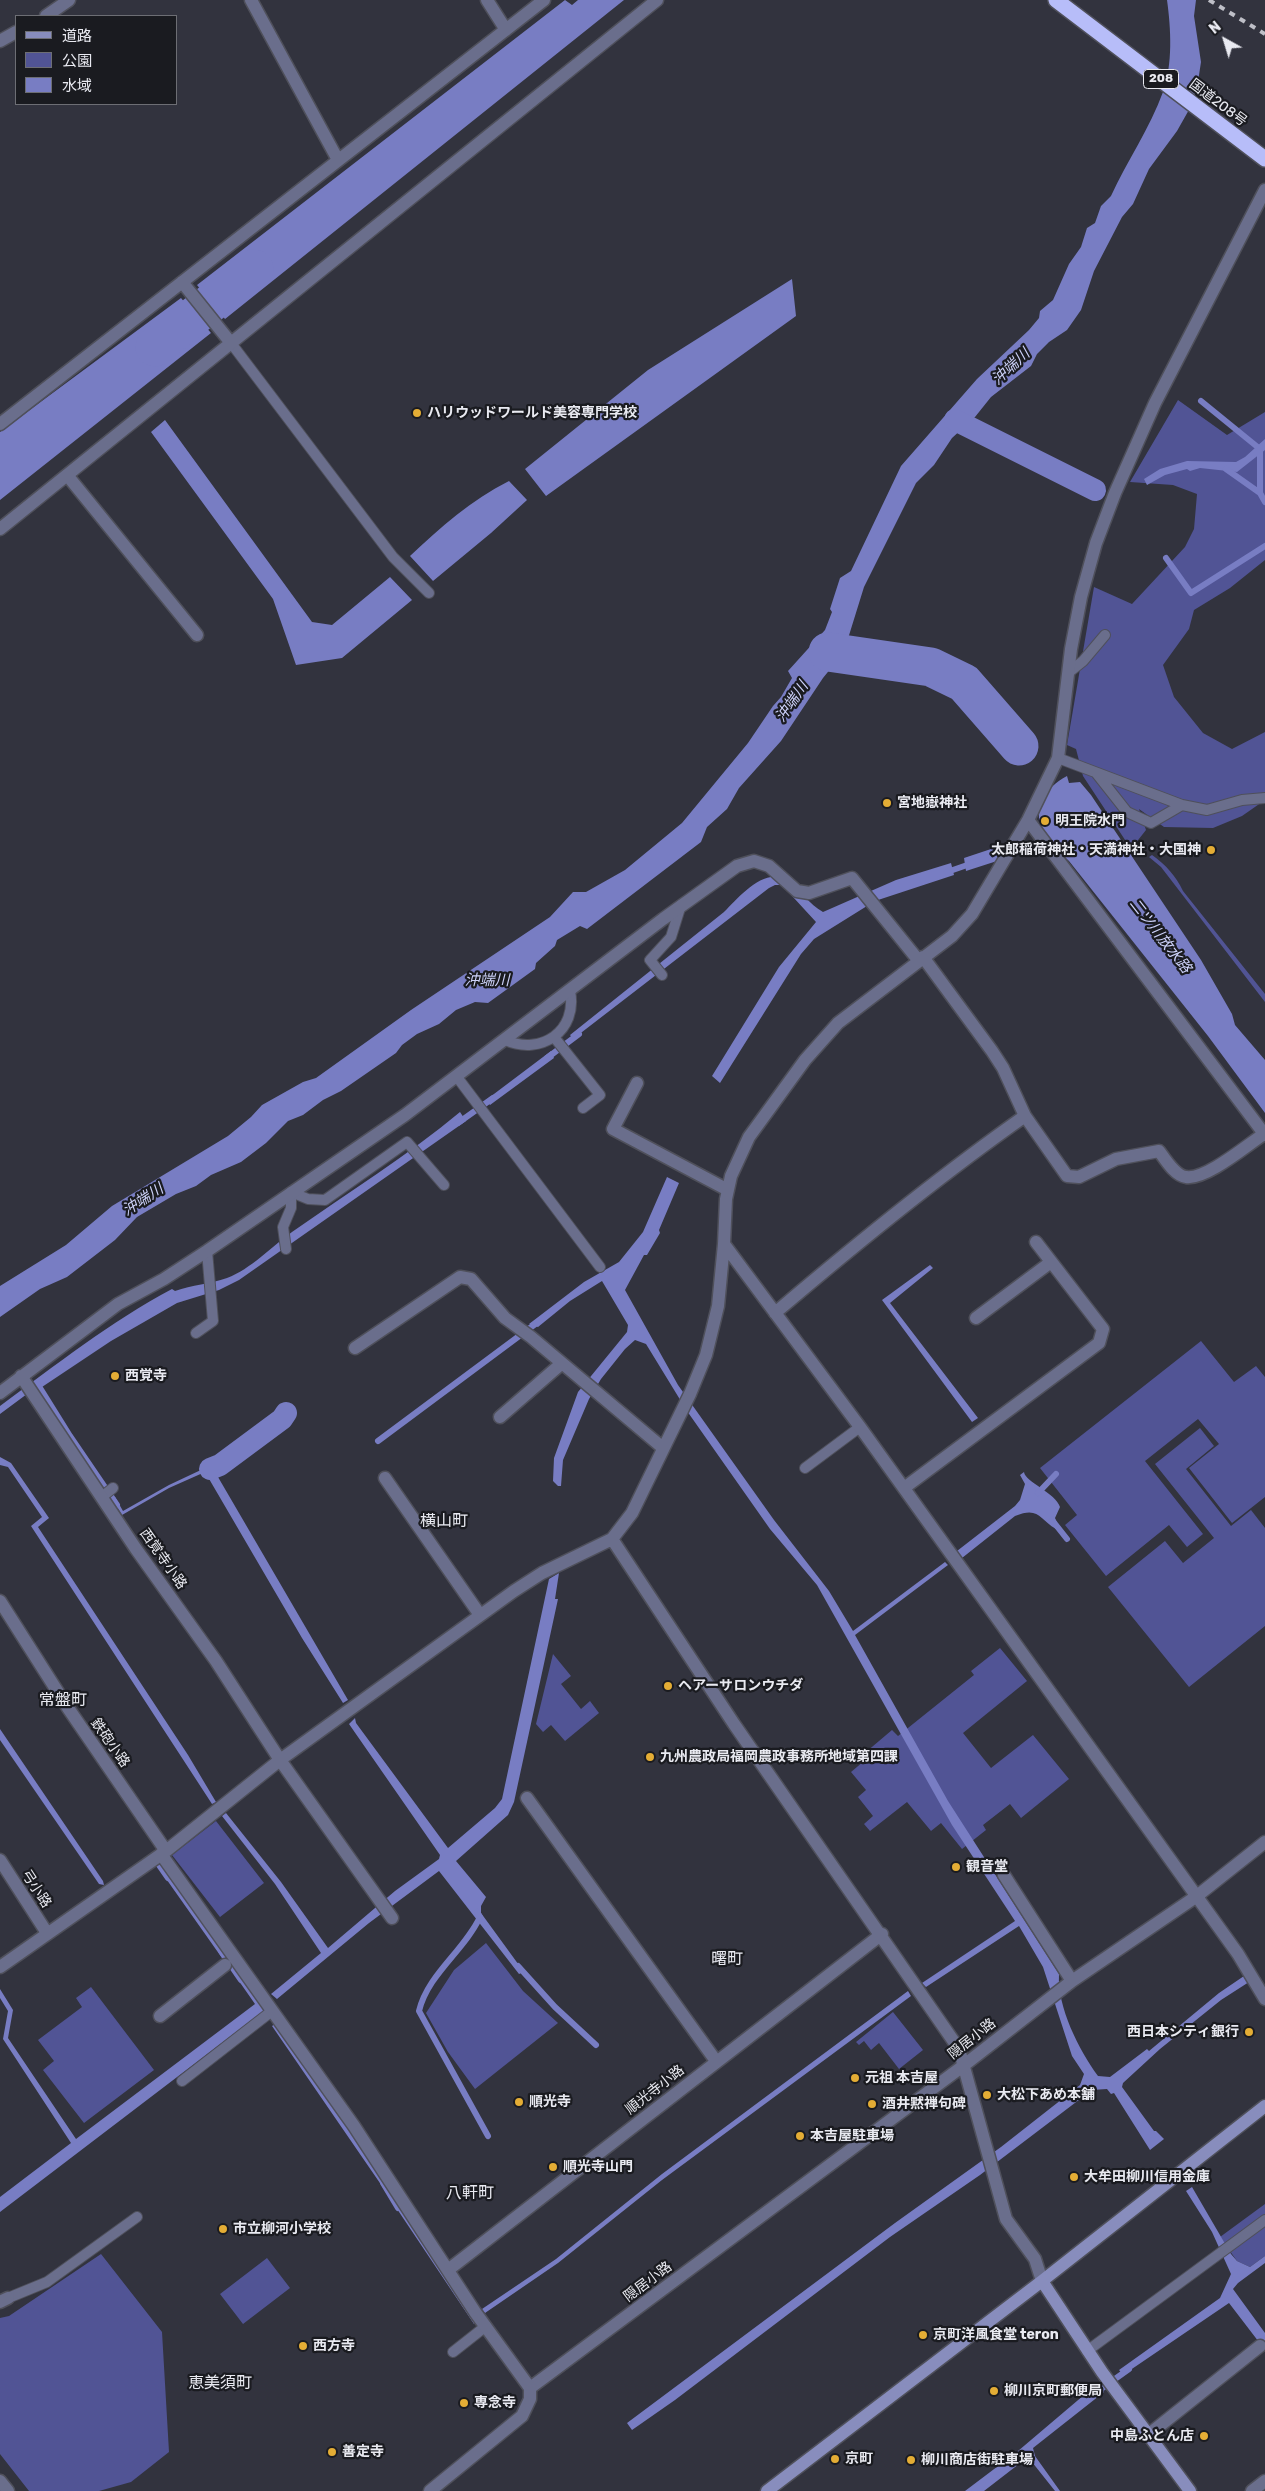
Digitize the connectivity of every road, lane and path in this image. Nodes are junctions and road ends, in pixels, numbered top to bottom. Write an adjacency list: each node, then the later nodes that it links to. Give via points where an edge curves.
1 (69, 0): 7 (street)
2 (251, 0): 12 (street)
3 (487, 0): 8 (street)
4 (544, 0): 8 (street)
5 (657, 0): 15 (street)
6 (1056, 0): 11 (highway, 国道208号 / 208)
7 (47, 15)
8 (506, 30): 12 (street)
9 (15, 33): 10 (street)
10 (0, 41)
11 (1265, 158)
12 (338, 160): 14 (street)
13 (1265, 190): 22 (street, via 1159,395 1115,493 1096,543 1081,597)
14 (183, 283): 15 (street); 16 (street)
15 (231, 342): 17 (street); 19 (lane, via 393,557)
16 (0, 424)
17 (67, 475): 18 (street); 20 (street)
18 (0, 529)
19 (429, 593)
20 (197, 635)
21 (1105, 635): 22 (lane)
22 (1068, 673): 23 (street)
23 (1058, 758): 24 (lane); 27 (street)
24 (1096, 773): 26 (lane); 26 (lane, via 1127,812 1151,823)
25 (1265, 798): 26 (lane, via 1242,800 1207,810)
26 (1182, 805)
27 (1028, 820): 29 (street, via 972,914 952,936); 38 (street)
28 (681, 905): 29 (street, via 737,866 754,860 769,866 798,891 809,893 852,878); 30 (lane, via 671,937 650,960); 31 (street)
29 (921, 959): 37 (street, via 1002,1068); 40 (street, via 838,1023 821,1040 750,1137 739,1156)
30 (662, 975)
31 (570, 991): 32 (lane, via 572,1002); 33 (street)
32 (556, 1039): 33 (lane, via 519,1046); 36 (lane, via 600,1095)
33 (506, 1040): 34 (street)
34 (457, 1077): 41 (street); 47 (lane)
35 (637, 1083): 40 (street, via 613,1129)
36 (583, 1108)
37 (1025, 1116): 38 (street, via 1067,1176 1079,1177 1116,1160 1159,1151 1185,1177 1198,1176); 48 (street, via 898,1209)
38 (1264, 1134)
39 (444, 1185): 41 (lane, via 406,1142 324,1200 308,1199)
40 (728, 1190): 43 (street)
41 (291, 1192): 44 (lane, via 291,1208 283,1227); 45 (street)
42 (1036, 1242): 46 (street)
43 (724, 1244): 48 (street); 57 (street, via 718,1306 706,1355)
44 (286, 1249)
45 (207, 1251): 50 (lane, via 213,1321); 53 (street, via 118,1304)
46 (1051, 1262): 49 (street); 60 (street, via 1103,1329 1099,1344)
47 (600, 1266)
48 (775, 1313): 56 (street)
49 (976, 1318)
50 (196, 1332)
51 (355, 1348): 52 (street, via 460,1277 471,1279 505,1318)
52 (561, 1364): 55 (street); 57 (street)
53 (27, 1384): 54 (street); 64 (street, 西覚寺小路, via 107,1493 136,1549 216,1661)
54 (0, 1392)
55 (500, 1417)
56 (860, 1427): 58 (lane); 60 (street)
57 (663, 1448): 61 (street, via 632,1513)
58 (806, 1468)
59 (385, 1478): 63 (street)
60 (904, 1488): 70 (street)
61 (612, 1539): 63 (street, via 542,1573); 73 (street, via 781,1792)
62 (0, 1601): 67 (street, 鉄砲小路)
63 (480, 1615): 64 (street)
64 (280, 1760): 67 (street); 71 (street, 西覚寺小路)
65 (527, 1798): 80 (street)
66 (1265, 1842): 70 (street, 隠居小路)
67 (163, 1852): 72 (street); 74 (street, 鉄砲小路)
68 (0, 1860): 72 (street, 弓小路)
69 (1004, 1875): 76 (street)
70 (1197, 1896): 76 (street, 隠居小路); 77 (street)
71 (392, 1918)
72 (47, 1933): 75 (street)
73 (882, 1934): 80 (street, 順光寺小路); 81 (street, via 959,2049)
74 (231, 1962): 78 (street, 鉄砲小路); 79 (street)
75 (0, 1967)
76 (1070, 1983): 81 (street, 隠居小路)
77 (1265, 1999)
78 (268, 2010): 82 (lane); 86 (street, 鉄砲小路, via 354,2126)
79 (160, 2016)
80 (716, 2061): 86 (street, 順光寺小路)
81 (963, 2066): 87 (street, via 1006,2219 1036,2259); 93 (street, 隠居小路)
82 (182, 2081)
83 (1265, 2106): 87 (street)
84 (137, 2217): 88 (lane, via 47,2282)
85 (1265, 2220): 91 (lane)
86 (448, 2270): 89 (street, 鉄砲小路)
87 (1042, 2281): 91 (street); 99 (street)
88 (4, 2300)
89 (479, 2323): 92 (lane); 93 (street, 鉄砲小路)
90 (1262, 2345): 94 (street)
91 (1087, 2351): 94 (street)
92 (453, 2352)
93 (530, 2388): 98 (street, via 530,2399 522,2416)
94 (1148, 2435): 100 (street)
95 (1265, 2480): 101 (street)
96 (0, 2481): 97 (street)
97 (8, 2491)
98 (430, 2491)
99 (767, 2491)
100 (1190, 2491)
101 (1252, 2491)

